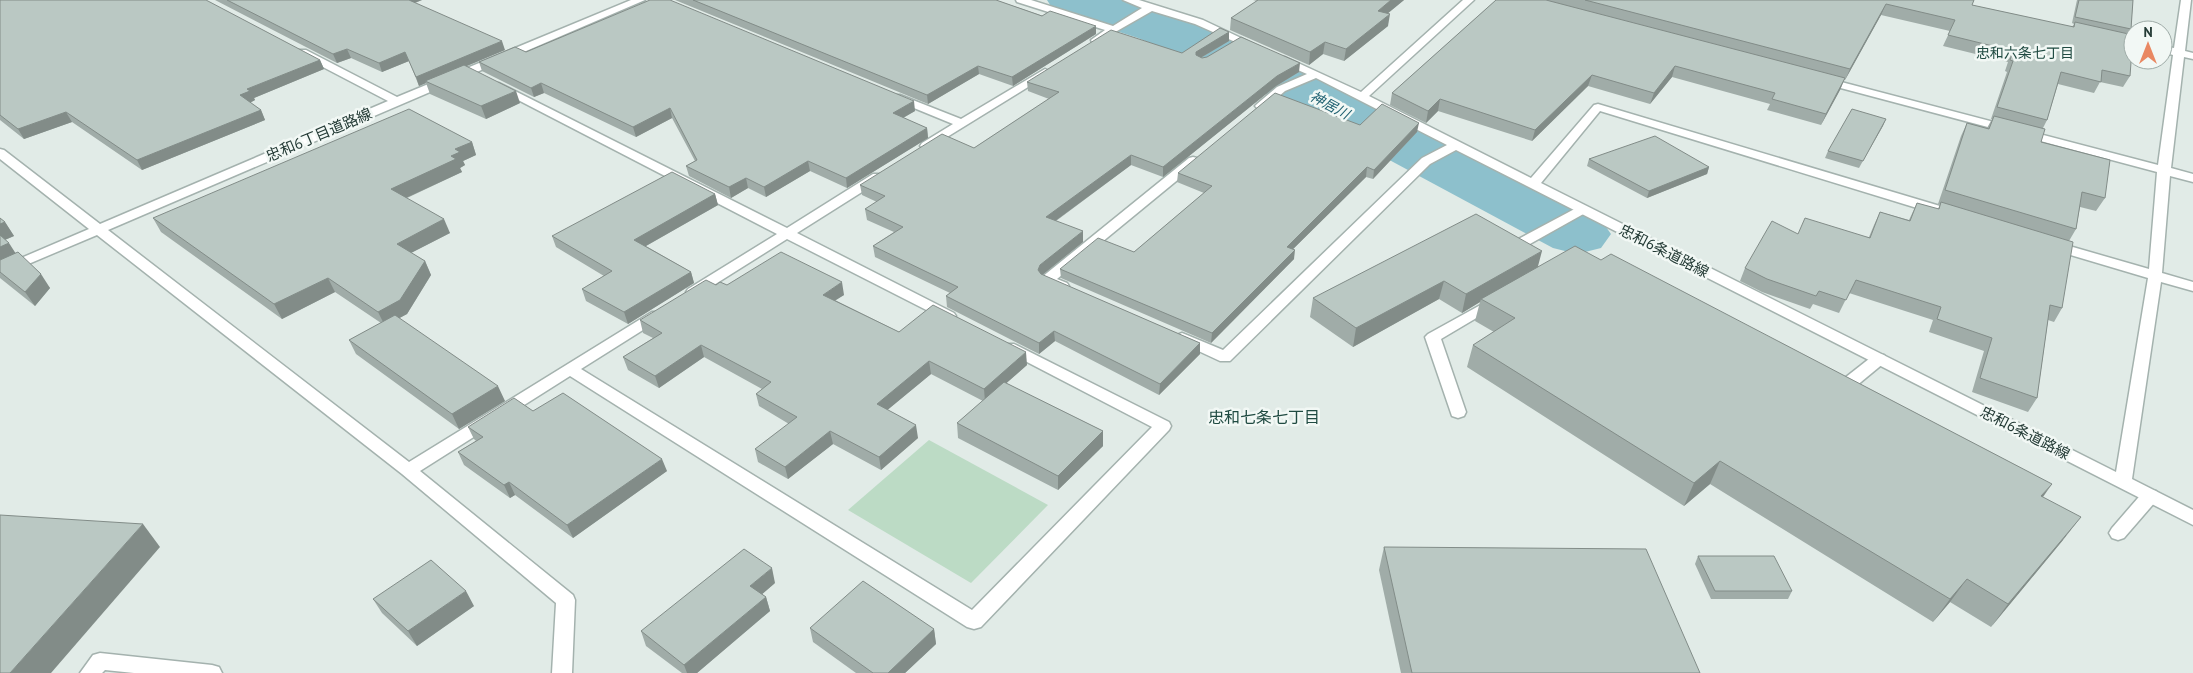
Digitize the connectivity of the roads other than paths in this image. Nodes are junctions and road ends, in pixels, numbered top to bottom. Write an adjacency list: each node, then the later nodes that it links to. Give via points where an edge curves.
1 (612, 0): 7 (street)
2 (640, 0): 7 (street, 忠和6丁目道路線)
3 (1021, 0): 9 (street)
4 (1128, 0): 8 (street, 忠和6条道路線)
5 (1469, 0): 20 (street)
6 (2186, 0): 13 (street)
7 (626, 6): 16 (street, 忠和6丁目道路線)
8 (1151, 7): 9 (street); 17 (street, 忠和6条道路線, via 1199,22 1234,43)
9 (1117, 27): 10 (street)
10 (1088, 45)
11 (291, 46): 21 (street)
12 (2173, 52): 13 (street)
13 (2178, 53): 14 (street); 29 (street)
14 (2193, 56)
15 (1054, 66): 23 (street)
16 (469, 71): 21 (street, 忠和6丁目道路線); 35 (street)
17 (1310, 76): 20 (street, 忠和6条道路線); 22 (street, via 1281,90)
18 (1810, 76): 29 (street)
19 (889, 94): 23 (street)
20 (1361, 98): 24 (street, 忠和6条道路線)
21 (397, 101): 34 (street, 忠和6丁目道路線)
22 (1251, 114)
23 (962, 124): 27 (street)
24 (1450, 149): 31 (street, 忠和6条道路線); 44 (street, via 1426,161 1225,357)
25 (1206, 151): 41 (street, via 1047,280)
26 (0, 153): 34 (street)
27 (912, 155)
28 (888, 170): 35 (street)
29 (2164, 170): 30 (street); 39 (street)
30 (2193, 178)
31 (1532, 184): 32 (street, 忠和6条道路線); 33 (street, via 1598,107)
32 (1582, 209): 37 (street); 46 (street, 忠和6条道路線)
33 (1948, 213)
34 (98, 230): 38 (street, 忠和6丁目道路線); 50 (street)
35 (788, 233): 43 (street); 47 (street)
36 (2042, 242): 39 (street)
37 (1514, 247)
38 (0, 272)
39 (2155, 276): 40 (street); 51 (street)
40 (2193, 287)
41 (1074, 291)
42 (1509, 293): 49 (street, via 1433,337)
43 (962, 322)
44 (1172, 334)
45 (997, 340): 47 (street, via 1163,426 974,621)
46 (1879, 359): 48 (street, via 1839,393); 51 (street, 忠和6条道路線)
47 (570, 369): 50 (street)
48 (1821, 383)
49 (1458, 412)
50 (408, 470): 57 (street, via 566,600)
51 (2123, 482): 52 (street, 忠和6条道路線)
52 (2144, 502): 53 (street, 忠和6条道路線); 54 (street)
53 (2193, 518)
54 (2118, 533)
55 (90, 673): 56 (street, via 100,661)
56 (212, 673)
57 (562, 673)

